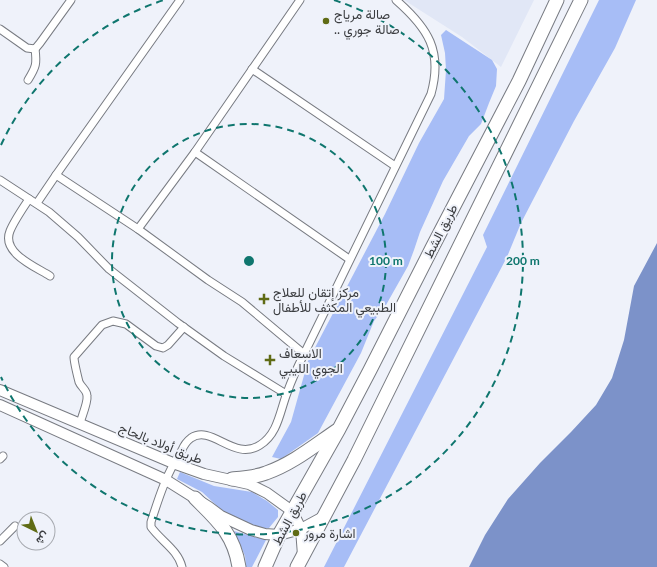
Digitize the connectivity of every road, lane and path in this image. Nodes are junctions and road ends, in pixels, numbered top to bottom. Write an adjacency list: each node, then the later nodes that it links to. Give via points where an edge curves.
1 (71, 0): 8 (street)
2 (180, 0): 13 (street)
3 (300, 0): 9 (street)
4 (396, 0): 12 (street, via 414,16 426,32 433,50 435,70 431,94)
5 (557, 0): 26 (highway, طريق الشط, via 519,81)
6 (581, 0): 32 (highway, طريق الشط)
7 (0, 29): 8 (street, via 27,48)
8 (35, 49): 10 (street, via 37,61)
9 (252, 69): 11 (street); 12 (street)
10 (28, 80)
11 (195, 152): 17 (street); 18 (street)
12 (395, 166): 18 (street)
13 (56, 174): 16 (street); 17 (street)
14 (0, 180): 15 (street)
15 (29, 199): 16 (street); 19 (street, via 10,231 9,242 18,256)
16 (37, 203): 20 (street, via 74,233 109,269)
17 (138, 229): 21 (street, via 242,302)
18 (349, 259): 21 (street)
19 (50, 276)
20 (184, 327): 23 (street, via 224,356); 25 (street, via 163,348 120,322 109,321 102,324 74,357 79,382 87,396)
21 (304, 354): 23 (street)
22 (0, 390): 25 (main road, طريق أولاد بالحاج)
23 (286, 394): 27 (street, via 276,425 259,446 248,450 237,449 200,434 187,441)
24 (0, 405): 28 (main road)
25 (80, 424): 27 (main road, طريق أولاد بالحاج)
26 (339, 429): 29 (highway, via 304,454 274,470); 31 (highway, طريق الشط)
27 (173, 463): 28 (street); 29 (main road, طريق أولاد بالحاج)
28 (166, 480): 30 (main road); 40 (street, via 151,527 181,561)
29 (232, 480): 31 (main road, طريق أولاد بالحاج, via 249,484 267,493)
30 (195, 498): 35 (main road, via 221,516 251,530); 41 (highway, via 214,517 231,540)
31 (292, 511): 34 (main road, طريق أولاد بالحاج); 35 (highway, طريق الشط)
32 (325, 516): 34 (main road); 37 (highway, طريق الشط)
33 (15, 526): 36 (street)
34 (301, 529): 35 (main road); 37 (main road, طريق أولاد بالحاج)
35 (279, 535): 42 (highway, طريق الشط)
36 (0, 541)
37 (300, 561)
38 (0, 564): 39 (street)
39 (4, 567)
40 (182, 567)
41 (239, 567)
42 (265, 567)

